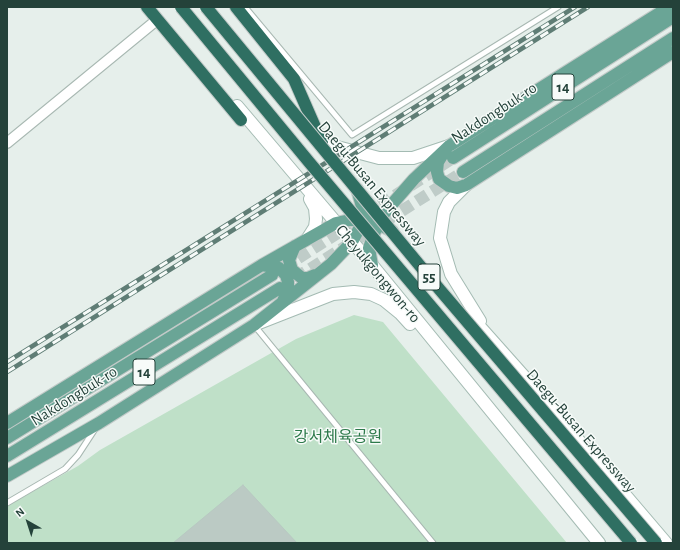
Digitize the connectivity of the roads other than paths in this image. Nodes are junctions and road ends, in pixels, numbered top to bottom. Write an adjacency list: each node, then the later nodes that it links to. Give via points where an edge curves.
1 (148, 7): 11 (highway)
2 (154, 7): 20 (main road, Cheyukgongwon-ro)
3 (181, 7): 46 (highway, Daegu-Busan Expressway / 55, bridge)
4 (206, 7): 47 (highway, Daegu-Busan Expressway / 55, bridge, via 440,290)
5 (210, 7): 16 (main road)
6 (236, 7): 16 (highway, via 294,79)
7 (245, 7): 8 (lane, via 352,135)
8 (558, 7)
9 (669, 7): 17 (main road)
10 (673, 17): 18 (main road, Nakdongbuk-ro / 14)
11 (158, 19): 14 (highway); 15 (street)
12 (673, 38): 19 (main road, Nakdongbuk-ro / 14)
13 (673, 52): 22 (main road)
14 (241, 120): 20 (main road)
15 (7, 143)
16 (322, 143): 17 (main road, via 379,158 413,158); 21 (main road)
17 (449, 146): 22 (main road, via 438,162 436,172 439,179 457,188); 24 (main road, via 414,179)
18 (453, 158)
19 (463, 172)
20 (294, 176): 25 (main road, Cheyukgongwon-ro); 26 (main road, via 315,208 314,227)
21 (350, 177): 23 (main road, via 360,198); 24 (main road)
22 (466, 185): 36 (main road, via 449,202 444,212 440,238 451,274)
23 (362, 220): 24 (main road); 25 (main road); 27 (main road)
24 (380, 220): 30 (main road, via 369,248); 36 (main road, via 401,237)
25 (336, 224): 26 (main road); 27 (main road, Cheyukgongwon-ro)
26 (308, 238): 28 (main road)
27 (352, 242): 30 (main road, Cheyukgongwon-ro); 31 (main road, via 343,254)
28 (295, 246): 29 (main road); 31 (main road, via 289,260 296,274 308,278)
29 (262, 265): 34 (main road, via 279,268 286,275 288,290); 38 (main road)
30 (372, 265): 37 (main road, Cheyukgongwon-ro)
31 (318, 273): 34 (main road)
32 (272, 275): 40 (main road, Nakdongbuk-ro / 14)
33 (280, 288): 41 (main road, Nakdongbuk-ro / 14)
34 (283, 302): 35 (main road)
35 (254, 325): 37 (main road, via 333,294 371,294 384,300 400,313 465,387); 39 (main road); 44 (lane)
36 (500, 350): 48 (main road)
37 (489, 408): 45 (main road, Cheyukgongwon-ro)
38 (7, 423)
39 (99, 423): 42 (main road); 43 (lane, via 78,455 65,469)
40 (7, 438)
41 (7, 456)
42 (7, 476)
43 (7, 503)
44 (433, 543)
45 (599, 543)
46 (631, 543)
47 (656, 543)
48 (666, 543)

